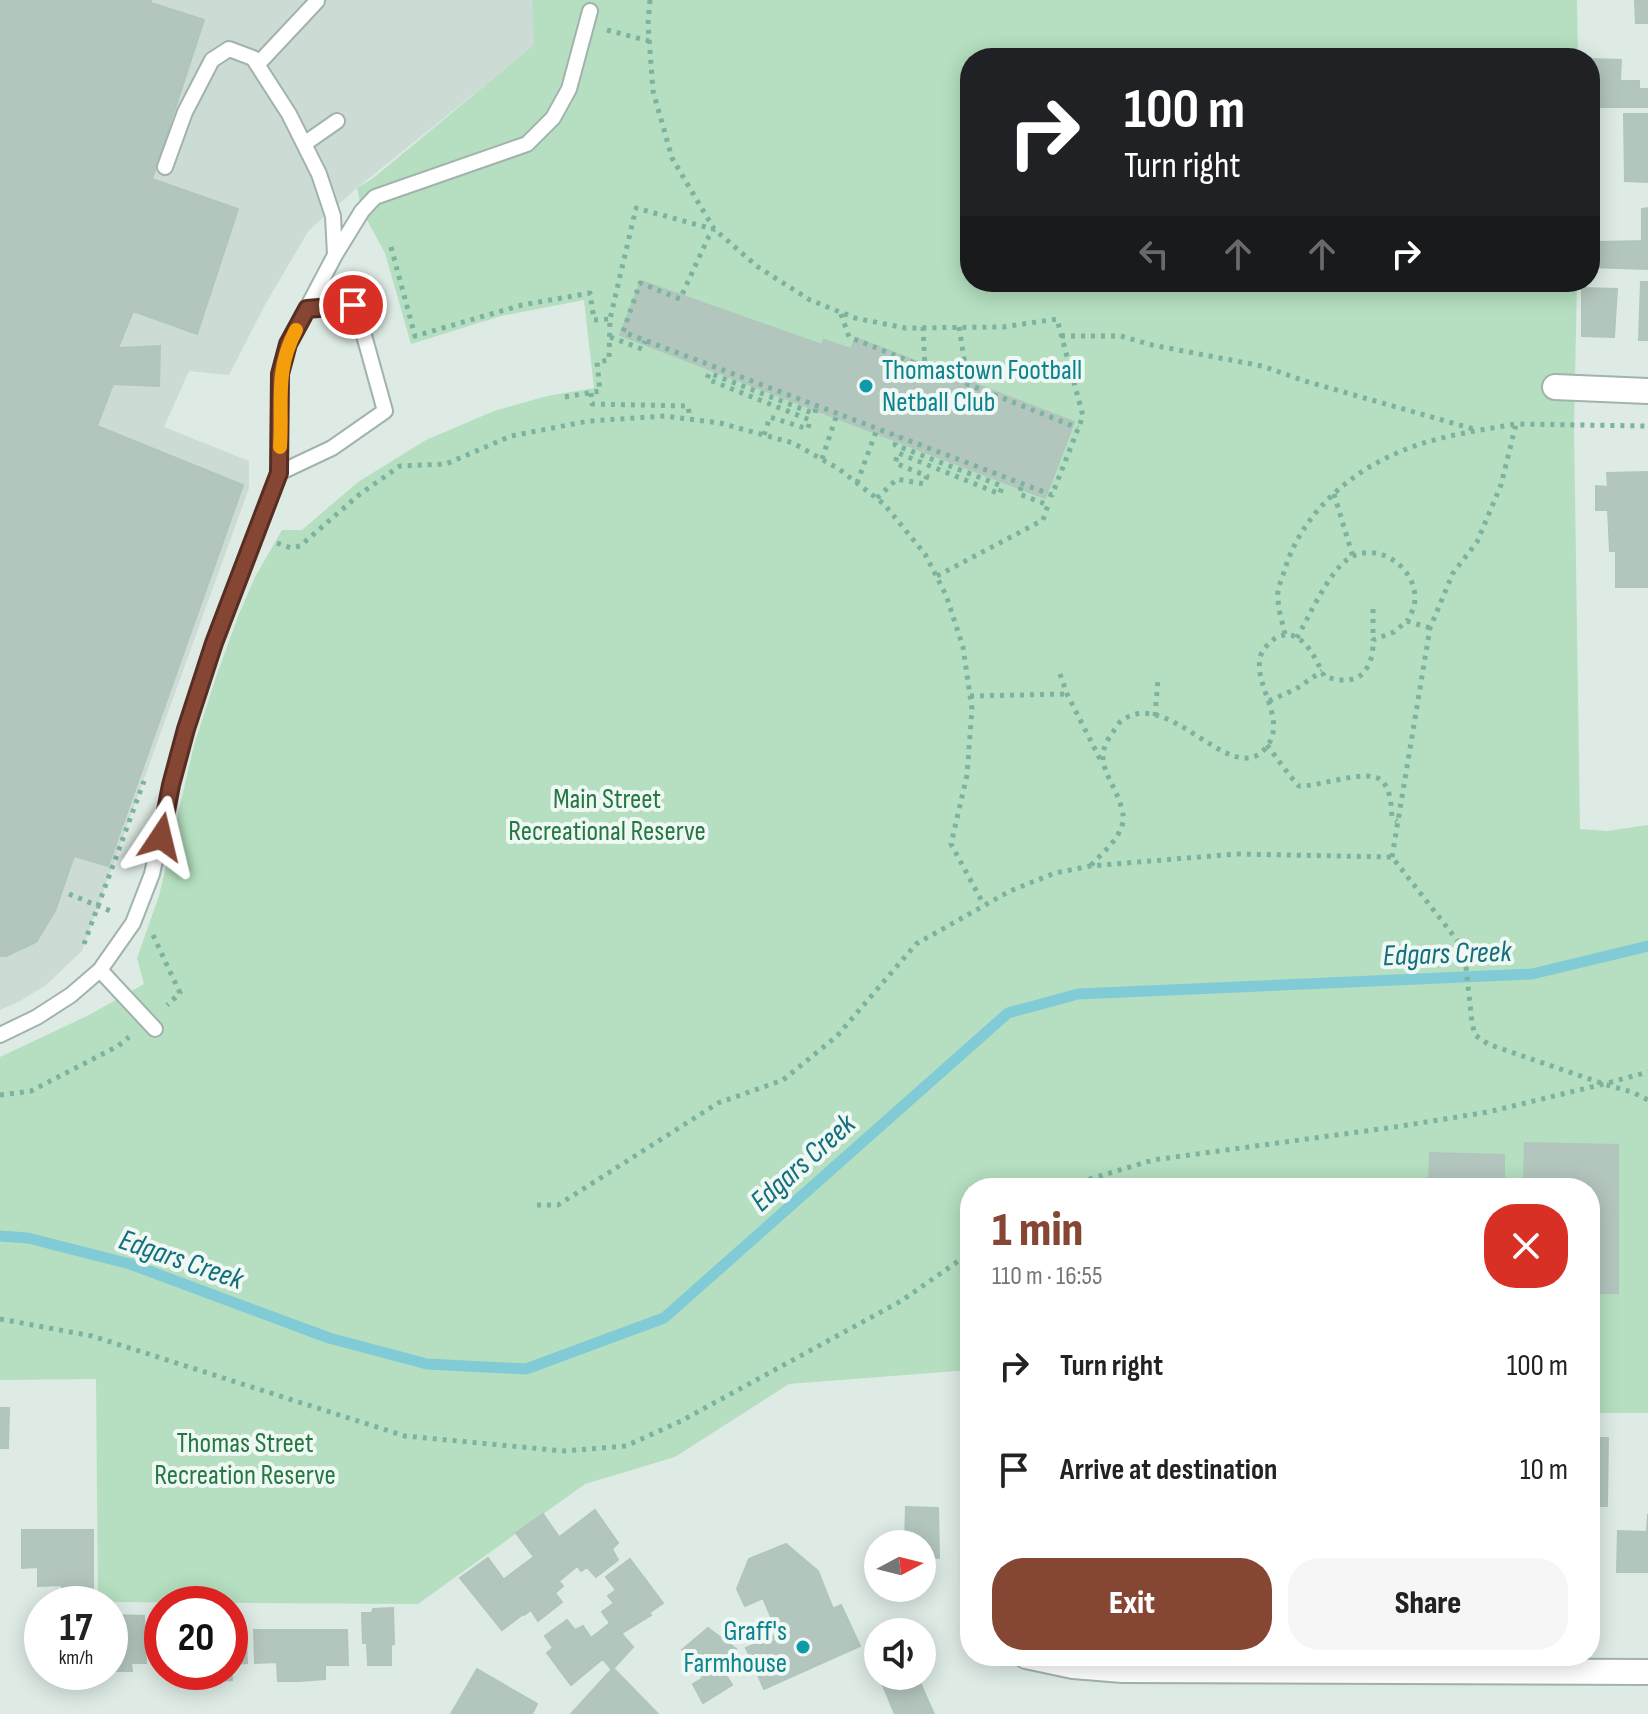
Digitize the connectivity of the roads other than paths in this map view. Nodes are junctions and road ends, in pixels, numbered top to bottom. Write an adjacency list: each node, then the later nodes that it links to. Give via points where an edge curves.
1 (317, 1): 3 (lane)
2 (588, 17): 7 (lane, via 569,89 553,118 527,144 375,197)
3 (258, 64): 5 (lane); 6 (lane, via 229,49 212,60)
4 (337, 121): 5 (lane)
5 (304, 144): 7 (lane, via 333,216)
6 (165, 167)
7 (335, 255): 8 (lane)
8 (307, 309): 11 (lane, via 288,344 280,374); 11 (lane, via 353,305 357,310 385,411 332,448)
9 (1555, 387): 10 (street)
10 (1648, 391)
11 (279, 473): 12 (lane, via 186,729 152,874 133,923)
12 (100, 970): 13 (lane); 14 (lane, via 71,995)
13 (152, 1026)
14 (0, 1035)
15 (1073, 1666): 16 (street)
16 (1648, 1672)

